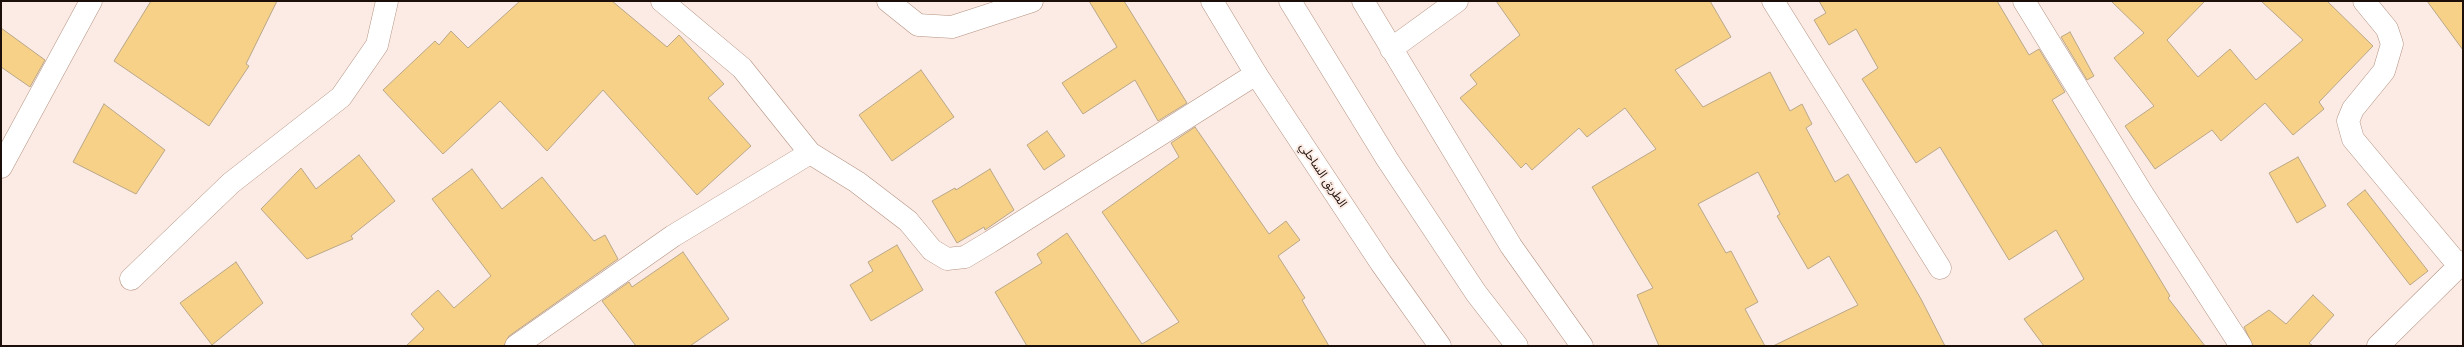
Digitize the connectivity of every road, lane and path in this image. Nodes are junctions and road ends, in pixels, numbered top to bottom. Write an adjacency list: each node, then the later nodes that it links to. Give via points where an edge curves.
1 (91, 1): 16 (main road)
2 (387, 1): 19 (main road, via 377,45 341,97 231,183)
3 (662, 1): 15 (main road, via 742,68)
4 (888, 1): 5 (main road, via 918,25 952,27)
5 (1032, 1)
6 (1212, 1): 14 (main road, الطريق الساحلي)
7 (1290, 1): 22 (main road, via 1387,159 1476,293)
8 (1363, 1): 13 (main road)
9 (1457, 1): 13 (main road)
10 (1773, 1): 18 (main road)
11 (2024, 1): 24 (main road, via 2142,193)
12 (2364, 1): 17 (main road, via 2388,29 2392,44 2384,71 2353,108 2348,121 2353,139)
13 (1391, 49): 23 (main road, via 1511,246)
14 (1256, 74): 15 (main road, via 965,257 947,260 932,250 908,221 856,182); 21 (main road, الطريق الساحلي, via 1381,263)
15 (810, 153): 20 (main road, via 673,236)
16 (1, 167)
17 (2461, 264): 25 (main road)
18 (1940, 268)
19 (132, 279)
20 (516, 346)
21 (1440, 346)
22 (1517, 346)
23 (1582, 346)
24 (2241, 346)
25 (2378, 346)

